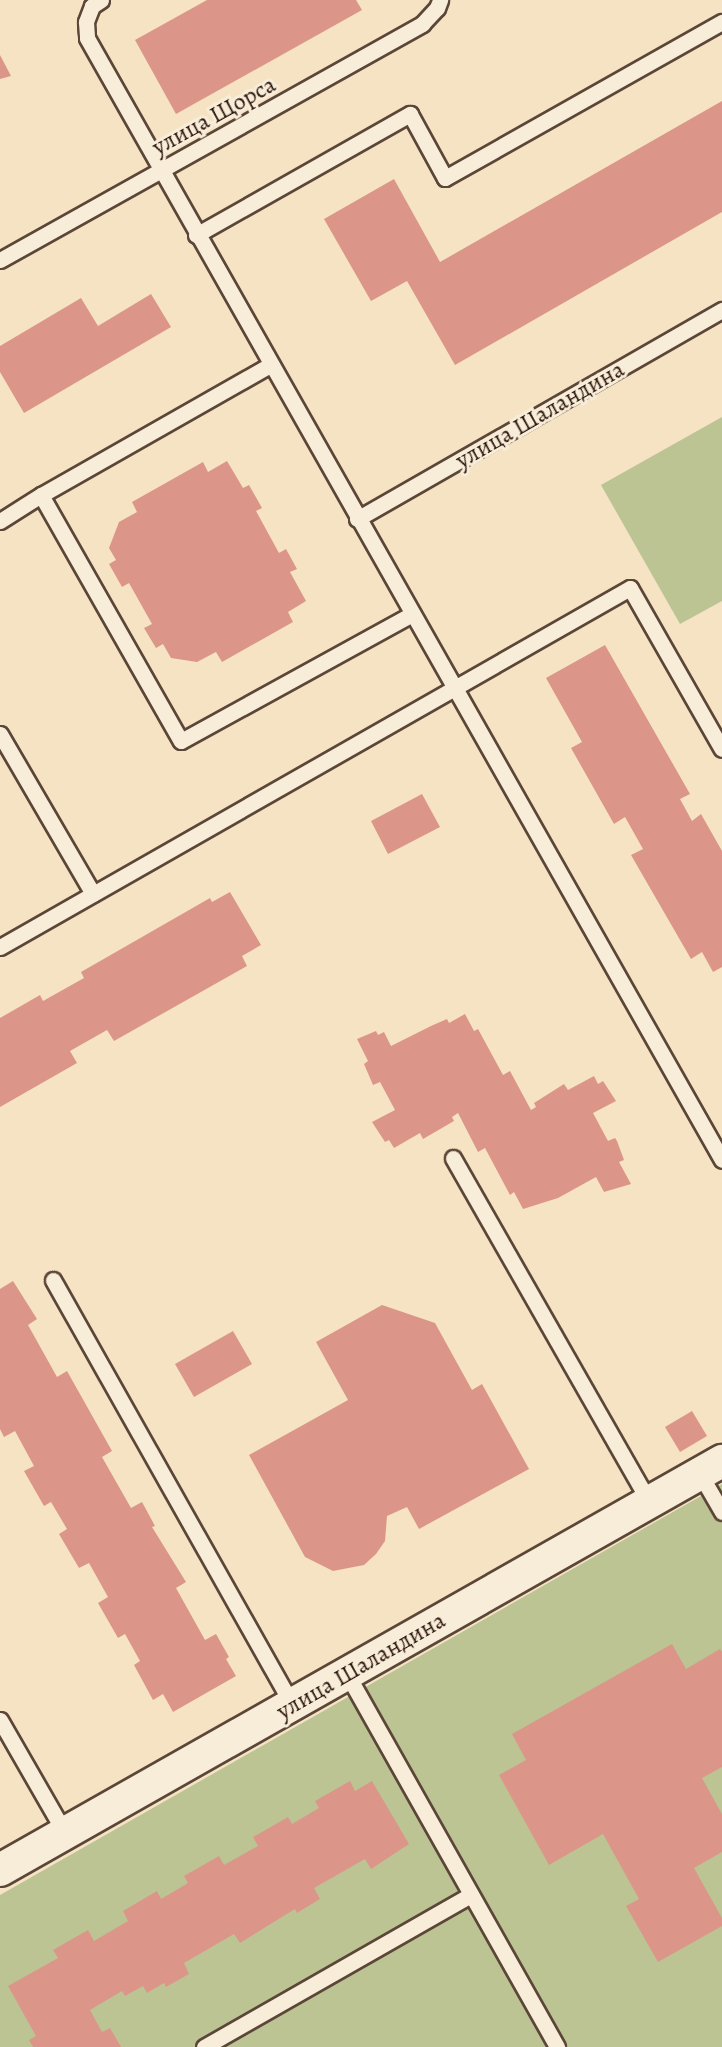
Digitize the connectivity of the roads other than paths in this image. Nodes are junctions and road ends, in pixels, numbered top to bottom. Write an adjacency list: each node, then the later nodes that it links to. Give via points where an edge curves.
1 (100, 0): 4 (lane, via 92,6 86,22 87,38)
2 (440, 0): 4 (lane, улица Щорса, via 422,24)
3 (722, 22): 5 (lane, via 446,178 410,114)
4 (160, 172): 5 (lane); 6 (lane, улица Щорса)
5 (196, 235): 8 (lane)
6 (0, 260)
7 (722, 310): 10 (lane, улица Шаландина)
8 (270, 365): 9 (lane); 10 (lane)
9 (41, 495): 11 (lane); 12 (lane, via 182,741)
10 (357, 519): 12 (lane)
11 (0, 521)
12 (412, 614): 13 (lane)
13 (454, 689): 15 (lane, via 630,588); 16 (lane); 19 (lane)
14 (0, 734): 16 (lane)
15 (722, 749)
16 (93, 894): 17 (lane)
17 (0, 947)
18 (453, 1158): 22 (lane)
19 (722, 1160)
20 (53, 1280): 25 (lane)
21 (711, 1468): 22 (street, улица Шаландина); 23 (lane)
22 (649, 1502): 24 (street, улица Шаландина)
23 (722, 1512)
24 (347, 1674): 25 (street, улица Шаландина); 29 (lane)
25 (292, 1704): 27 (street, улица Шаландина)
26 (0, 1720): 27 (lane)
27 (65, 1833): 28 (street, улица Шаландина)
28 (0, 1870)
29 (469, 1896): 30 (lane); 31 (lane)
30 (204, 2047)
31 (557, 2047)

